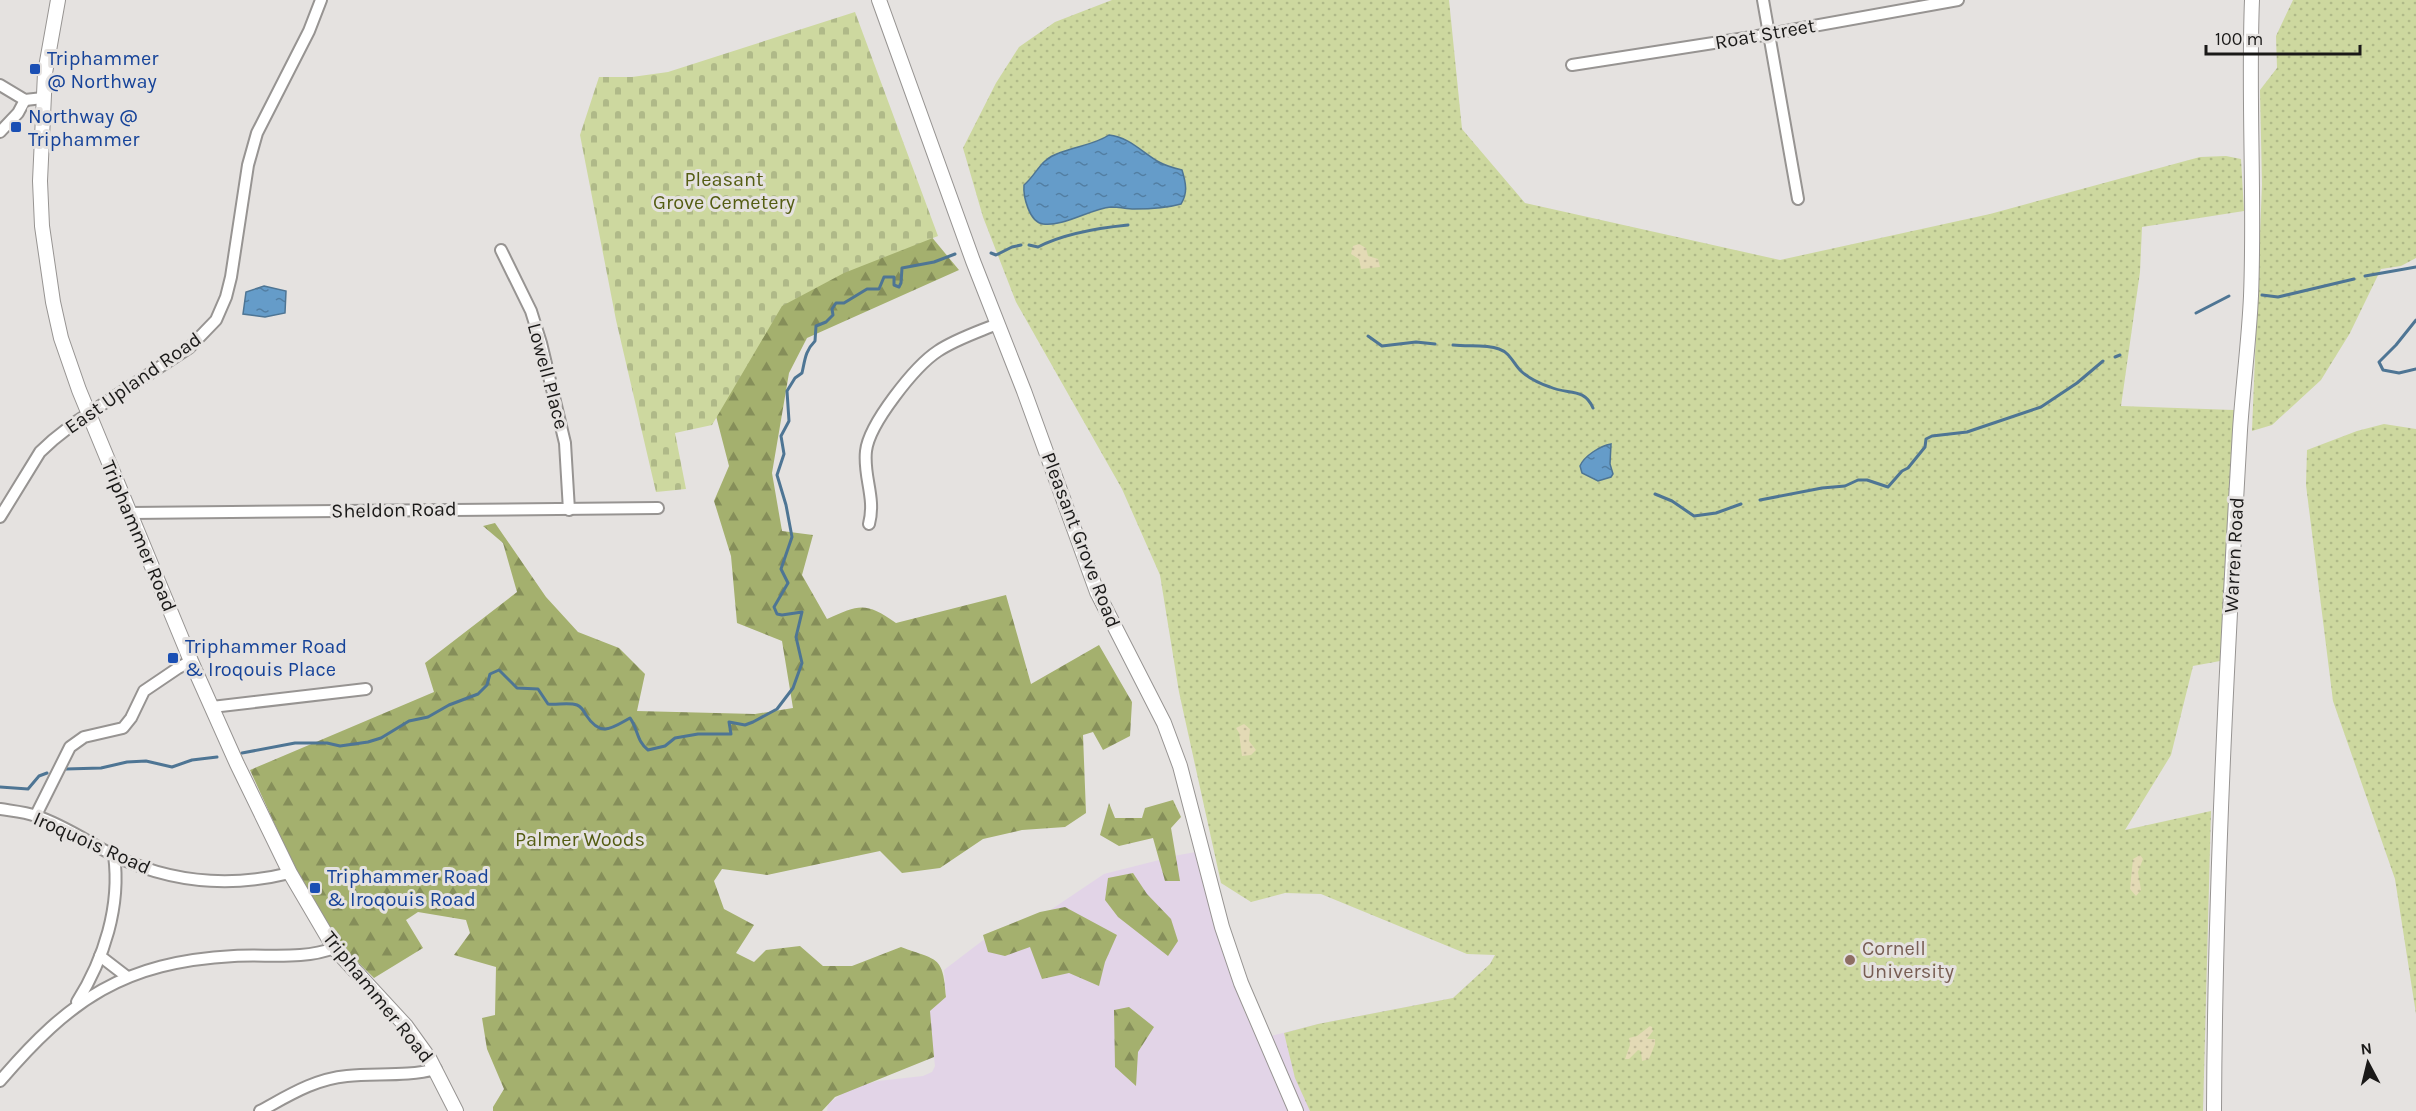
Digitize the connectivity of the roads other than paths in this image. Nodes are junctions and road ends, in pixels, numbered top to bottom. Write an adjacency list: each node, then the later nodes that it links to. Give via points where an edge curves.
1 (58, 0): 10 (street, Triphammer Road)
2 (321, 0): 16 (street, East Upland Road, via 257,133 242,196 231,277 216,320 189,348)
3 (879, 0): 15 (street, Pleasant Grove Road)
4 (1763, 0): 7 (street)
5 (1958, 0): 7 (street, Roat Street)
6 (2252, 0): 38 (street, Warren Road, via 2251,301 2223,785)
7 (1769, 33): 8 (street, Roat Street); 13 (street)
8 (1572, 65)
9 (0, 85): 11 (street)
10 (43, 98): 11 (street); 16 (street, Triphammer Road, via 40,181 49,283 61,338)
11 (25, 100): 12 (street)
12 (0, 132)
13 (1798, 200)
14 (501, 250): 18 (street, Lowell Place, via 531,311 541,343 565,443)
15 (998, 324): 21 (street, via 933,354 904,384 873,430 866,450 873,510); 37 (street, Pleasant Grove Road, via 1097,592 1164,723 1180,766 1226,939)
16 (89, 413): 19 (street, Triphammer Road); 20 (street, East Upland Road, via 40,452)
17 (658, 508): 18 (street, Sheldon Road)
18 (569, 510): 19 (street, Sheldon Road)
19 (130, 513): 22 (street, Triphammer Road)
20 (0, 517)
21 (869, 524)
22 (191, 661): 24 (street, Triphammer Road); 26 (street, via 144,691 123,728 84,736 70,747)
23 (366, 689): 24 (street)
24 (212, 707): 28 (street, Triphammer Road)
25 (0, 809): 26 (street, Iroquois Road)
26 (36, 815): 27 (street, Iroquois Road)
27 (114, 855): 28 (street, Iroquois Road, via 164,875 212,883 261,880); 30 (street, via 115,892)
28 (290, 873): 29 (street, Triphammer Road)
29 (334, 948): 31 (street, via 317,953 188,960); 33 (street, Triphammer Road, via 405,1026)
30 (100, 956): 31 (street); 32 (street)
31 (126, 976): 32 (street)
32 (76, 1004): 34 (street)
33 (436, 1069): 35 (street, via 404,1076 345,1076 316,1082); 36 (street, Triphammer Road)
34 (0, 1081)
35 (266, 1109)
36 (456, 1111)
37 (1296, 1111)
38 (2214, 1111)

